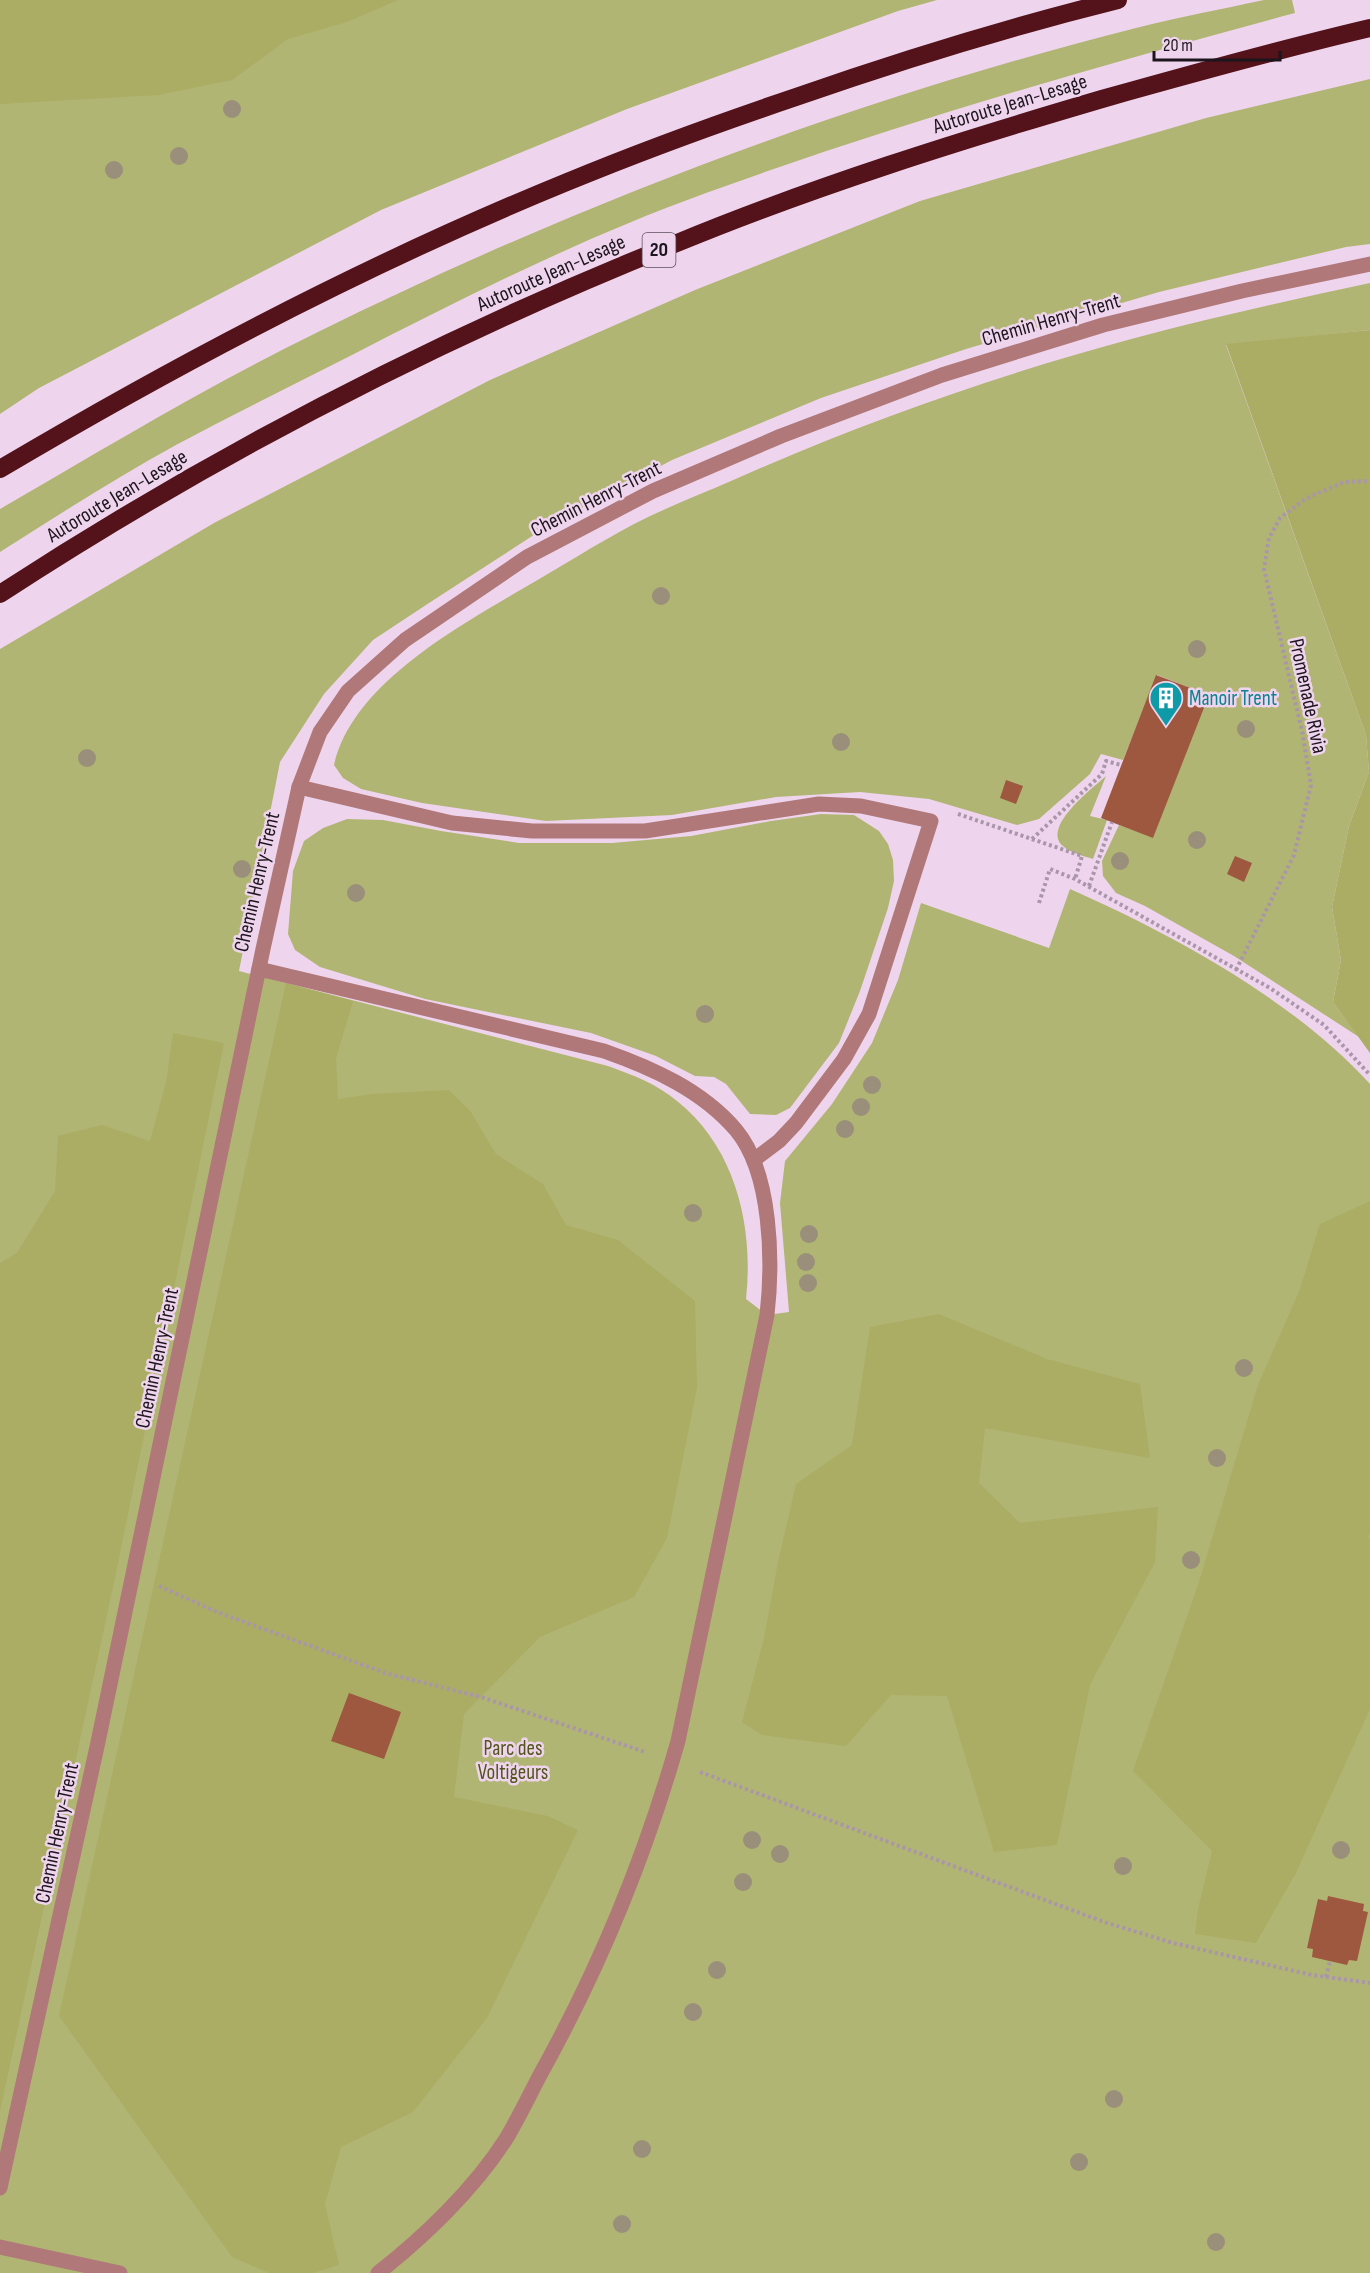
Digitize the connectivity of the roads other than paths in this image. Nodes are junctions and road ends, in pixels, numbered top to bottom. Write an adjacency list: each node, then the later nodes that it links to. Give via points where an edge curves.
1 (1118, 0): 4 (highway, via 855,76 565,182 287,311 125,396)
2 (1370, 28): 5 (highway, Autoroute Jean-Lesage / 20, via 1000,129 841,181 678,242 440,347 333,399 153,500)
3 (1370, 264): 6 (lane, Chemin Henry-Trent, via 1103,325 942,375 781,436 652,491 527,557 405,640 348,691 320,732)
4 (0, 469)
5 (0, 594)
6 (300, 787): 7 (lane, Chemin Henry-Trent); 8 (lane, via 452,823 532,831 645,831 819,804 861,806 931,821 869,1014 844,1059 796,1123)
7 (259, 969): 8 (lane, via 604,1051 644,1065 714,1108 737,1131); 9 (lane, Chemin Henry-Trent, via 98,1742)
8 (754, 1160): 12 (lane, via 768,1232 770,1295 672,1762 660,1803 576,2007 506,2139 441,2216)
9 (0, 2187)
10 (0, 2247): 11 (lane)
11 (120, 2273)
12 (378, 2273)

